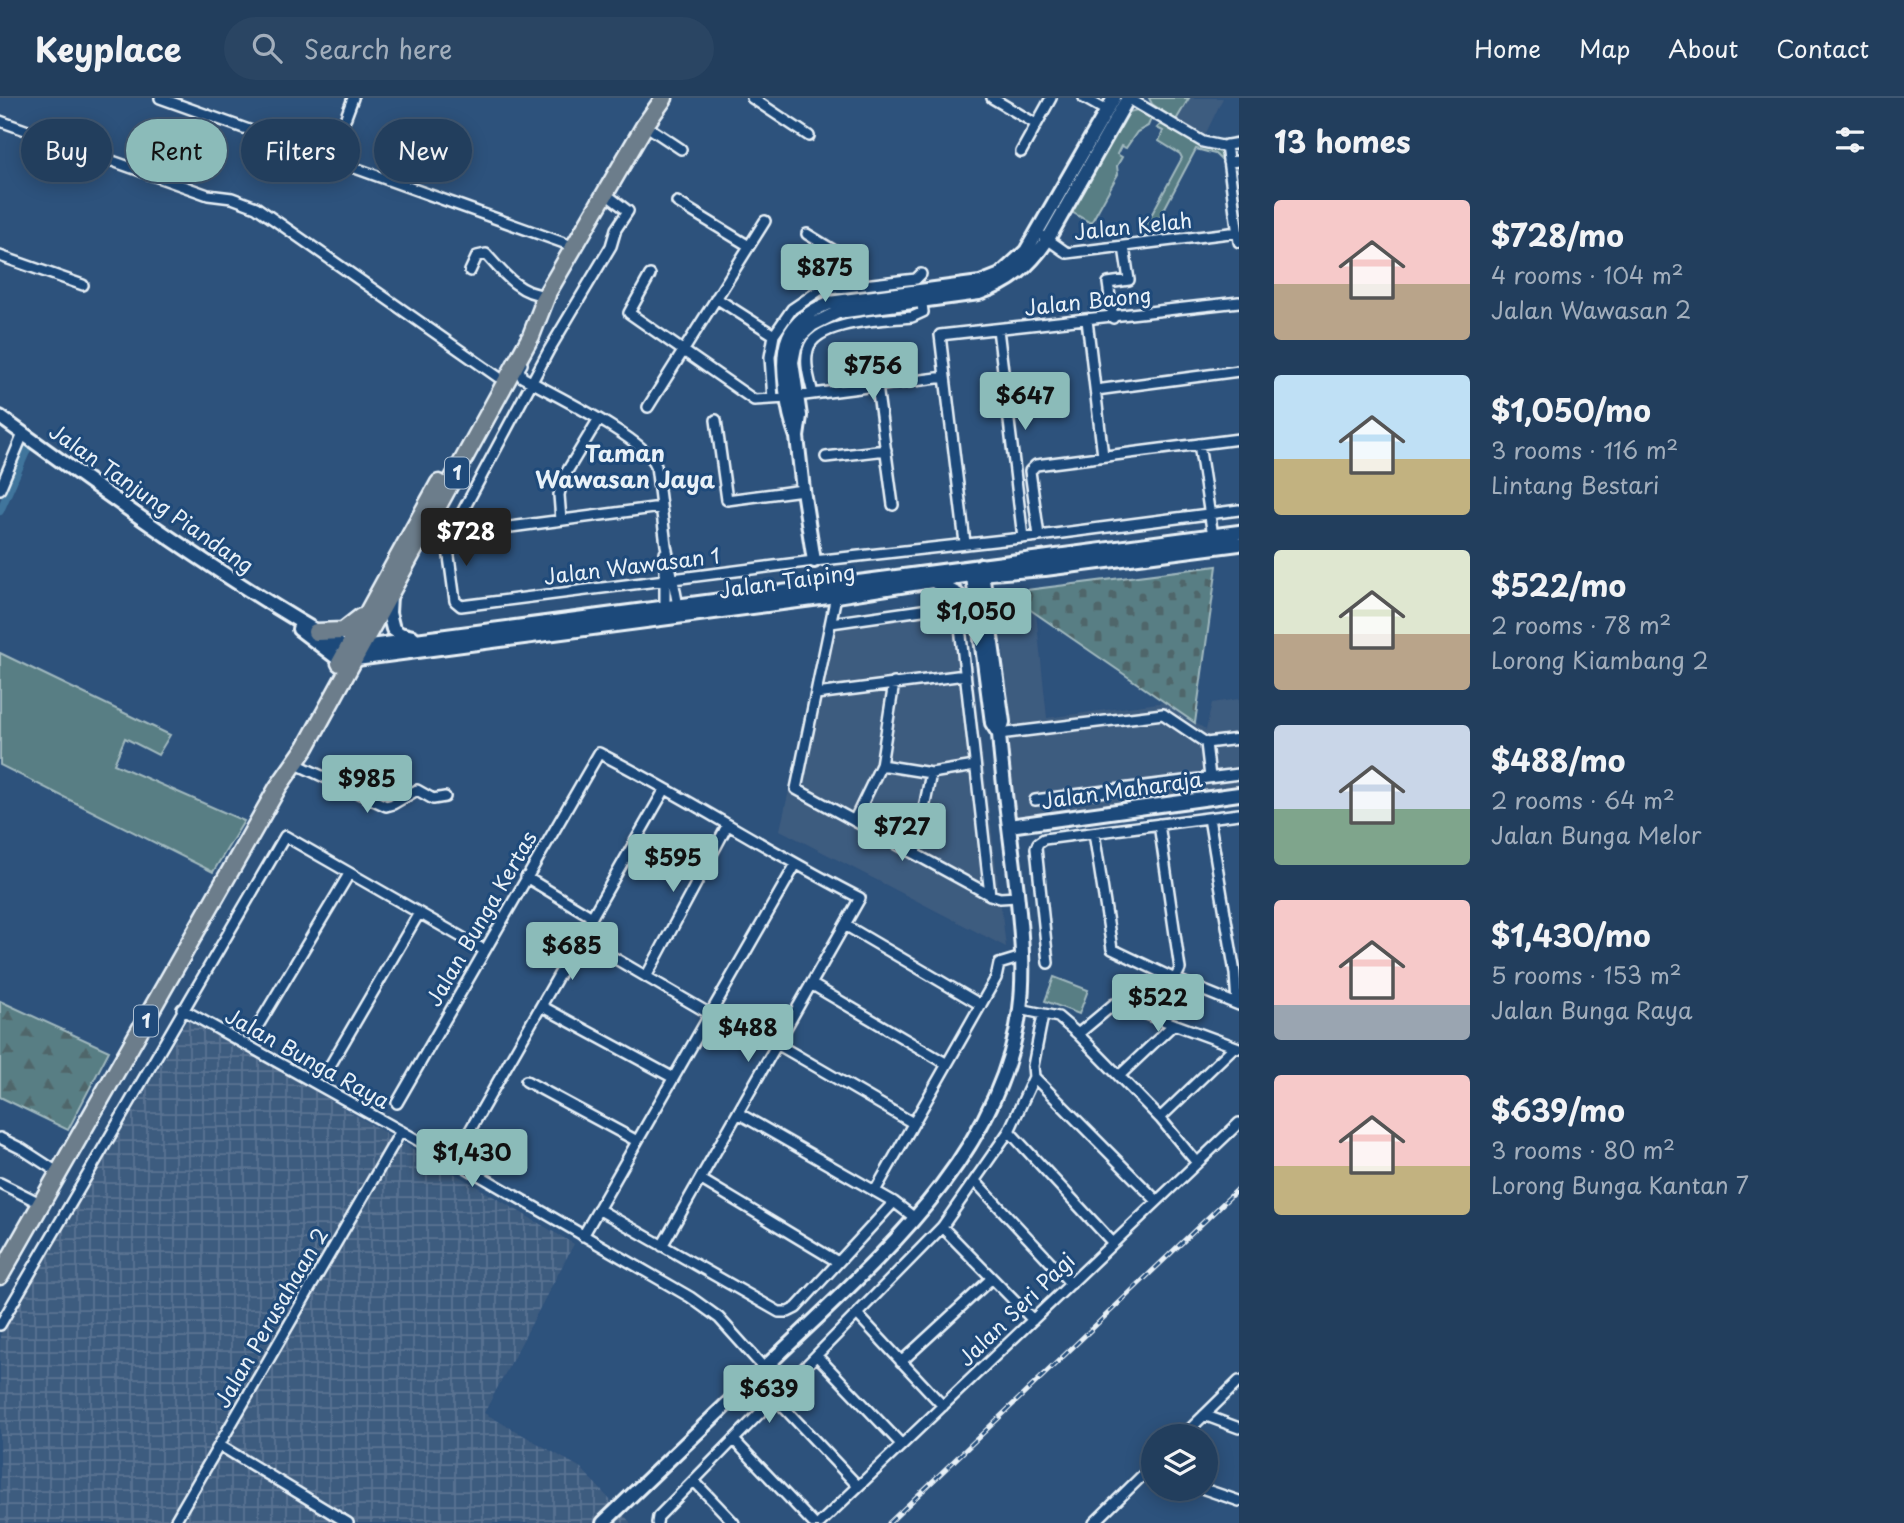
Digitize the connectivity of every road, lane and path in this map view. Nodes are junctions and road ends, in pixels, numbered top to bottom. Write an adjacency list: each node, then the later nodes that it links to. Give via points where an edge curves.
1 (160, 98): 15 (street)
2 (353, 98): 11 (street)
3 (664, 98): 14 (highway, 1)
4 (752, 98): 16 (street)
5 (992, 98): 13 (street)
6 (1051, 98): 13 (street)
7 (1084, 98): 10 (street)
8 (1114, 98): 10 (main road)
9 (1134, 100): 18 (street, via 1203,142); 28 (main road)
10 (1107, 111): 28 (main road)
11 (345, 119)
12 (0, 122): 50 (street, via 208,195 256,207)
13 (1036, 124): 20 (street)
14 (645, 125): 19 (street); 24 (highway, 1)
15 (241, 128)
16 (809, 136)
17 (1239, 143): 18 (street)
18 (1226, 145): 22 (street)
19 (681, 149)
20 (1021, 152)
21 (1239, 161): 22 (street)
22 (1228, 162): 29 (street)
23 (360, 171): 31 (street)
24 (606, 194): 31 (highway, 1); 53 (street, via 628,209)
25 (677, 202): 30 (street)
26 (765, 221): 30 (street)
27 (807, 234): 38 (street, via 851,261)
28 (1043, 236): 32 (street, Jalan Kelah, via 1067,253); 40 (main road, via 1028,266 994,288)
29 (1238, 237): 32 (street, Jalan Kelah)
30 (749, 246): 41 (street)
31 (575, 247): 39 (highway, 1)
32 (1124, 247): 43 (street, via 1129,280 1108,283)
33 (0, 256): 37 (street)
34 (470, 271): 39 (street, via 477,256 486,254 512,282)
35 (921, 274): 38 (street, via 916,279)
36 (650, 275): 47 (street, via 629,313)
37 (83, 285)
38 (854, 285): 46 (street, via 820,290 802,300)
39 (538, 294): 48 (highway, 1); 50 (highway, 1)
40 (921, 296): 56 (street, via 923,312 912,317 831,327 821,334 808,348); 58 (main road, via 838,312 812,325 795,347)
41 (716, 298): 46 (street); 47 (street)
42 (1239, 302): 43 (street, Jalan Baong)
43 (1112, 317): 44 (street, Jalan Baong)
44 (1087, 320): 45 (street, Jalan Baong); 55 (street)
45 (998, 330): 52 (street, Jalan Baong, via 940,335); 81 (street)
46 (774, 335): 59 (street)
47 (684, 350): 59 (street, via 754,400); 60 (street)
48 (522, 352): 51 (street); 57 (highway, 1)
49 (1239, 371): 55 (street)
50 (498, 377): 94 (highway, 1)
51 (522, 377): 53 (street); 57 (street, via 514,378 506,393)
52 (945, 377): 54 (street); 82 (street)
53 (531, 382): 62 (street); 78 (street)
54 (877, 386): 56 (street); 67 (street)
55 (1096, 390): 68 (street)
56 (813, 394): 58 (street)
57 (499, 395): 90 (highway, 1)
58 (792, 397): 59 (street); 71 (main road, via 800,416 797,437)
59 (772, 399)
60 (648, 407)
61 (0, 417): 64 (main road, Jalan Tanjung Piandang)
62 (598, 420): 73 (street, via 651,455); 76 (street, via 564,478 559,495)
63 (716, 420): 71 (street, via 727,500)
64 (23, 434): 70 (street); 93 (main road, Jalan Tanjung Piandang)
65 (1239, 439): 66 (street)
66 (1199, 444): 68 (street); 75 (street)
67 (886, 450): 69 (street); 72 (street)
68 (1103, 456): 80 (street, via 1031,467)
69 (826, 457)
70 (0, 489)
71 (803, 490): 85 (main road)
72 (893, 505)
73 (661, 507): 76 (street); 84 (street)
74 (1239, 510): 75 (street, Jalan Wawasan 1)
75 (1210, 514): 79 (street); 80 (street, Jalan Wawasan 1)
76 (561, 520): 78 (street)
77 (1239, 532): 79 (main road, Jalan Taiping)
78 (450, 535): 88 (street, Jalan Wawasan 1, via 456,601 461,606)
79 (1213, 536): 86 (main road, Jalan Taiping)
80 (1039, 537): 81 (street, Jalan Wawasan 1)
81 (1023, 538): 82 (street, Jalan Wawasan 1)
82 (965, 543): 85 (street, Jalan Wawasan 1)
83 (1239, 544): 86 (main road, Jalan Taiping, via 1045,569)
84 (666, 545): 87 (street); 88 (street)
85 (814, 561): 87 (street, Jalan Wawasan 1)
86 (977, 570): 89 (main road, Jalan Taiping); 92 (main road, Jalan Taiping); 95 (main road); 103 (main road, via 1003,722)
87 (674, 579): 88 (street, Jalan Wawasan 1); 92 (street)
88 (664, 580): 92 (street)
89 (933, 581): 91 (main road, Jalan Taiping); 95 (main road, via 957,594)
90 (390, 596): 98 (main road, via 393,629); 99 (highway, 1)
91 (836, 596): 92 (main road, Jalan Taiping); 96 (street)
92 (672, 611): 98 (main road, Jalan Taiping); 99 (main road, Jalan Taiping)
93 (281, 612): 97 (main road, Jalan Tanjung Piandang); 99 (main road, Jalan Tanjung Piandang, via 304,634)
94 (366, 614): 97 (highway, via 343,631); 99 (highway, 1)
95 (978, 616): 103 (main road, via 992,723)
96 (831, 623): 100 (street, via 943,607 958,618); 102 (street)
97 (316, 632): 99 (main road, Jalan Tanjung Piandang)
98 (423, 639): 99 (main road, Jalan Taiping)
99 (351, 654): 106 (highway, 1, via 299,743)
100 (965, 675): 101 (street); 108 (street)
101 (894, 683): 102 (street); 107 (street)
102 (816, 694): 118 (street, via 796,789)
103 (999, 734): 105 (street, via 1163,715); 121 (main road)
104 (1239, 738): 105 (street)
105 (1206, 743): 111 (street)
106 (293, 764): 114 (street, via 386,806 417,790 433,799); 168 (highway, 1)
107 (881, 765): 109 (street); 118 (street)
108 (975, 766): 109 (street); 127 (street)
109 (931, 773): 123 (street)
110 (1239, 774): 111 (street)
111 (1210, 777): 115 (street)
112 (665, 789): 120 (street); 126 (street, Jalan Bunga Kertas, via 599,753); 130 (street)
113 (1239, 794): 121 (main road, Jalan Maharaja)
114 (445, 797)
115 (1035, 800)
116 (1239, 814): 117 (street)
117 (1209, 818): 119 (street); 139 (street)
118 (854, 821): 123 (street)
119 (1159, 824): 122 (street); 137 (street, via 1180,969)
120 (727, 826): 124 (street); 136 (street)
121 (1010, 826): 128 (main road)
122 (1094, 833): 135 (street, via 1044,839 1036,848); 137 (street, via 1112,949)
123 (915, 853): 127 (street)
124 (796, 864): 131 (street, via 860,898); 144 (street)
125 (349, 874): 129 (street); 142 (street, via 285,836); 147 (street)
126 (526, 877): 130 (street); 133 (street, Jalan Bunga Kertas)
127 (990, 895): 128 (street)
128 (1017, 897): 134 (main road)
129 (419, 913): 133 (street); 152 (street)
130 (592, 917): 132 (street)
131 (845, 925): 138 (street); 140 (street)
132 (580, 938): 136 (street); 141 (street)
133 (484, 950): 157 (street, Jalan Bunga Kertas)
134 (1022, 957): 140 (street, via 999,964); 143 (main road)
135 (1048, 963)
136 (646, 977): 144 (street)
137 (1175, 979): 139 (street)
138 (811, 984): 149 (street); 151 (street)
139 (1238, 1004)
140 (981, 1005): 151 (street)
141 (541, 1006): 153 (street); 166 (street)
142 (182, 1009): 162 (street, Jalan Bunga Raya); 188 (street)
143 (1020, 1009): 145 (street); 177 (main road, via 1010,1054 982,1124)
144 (710, 1014): 165 (street)
145 (1043, 1015): 148 (street, via 1058,1017); 155 (street)
146 (1174, 1024): 148 (street, via 1114,1004); 150 (street); 154 (street)
147 (257, 1029)
148 (1078, 1034): 154 (street)
149 (777, 1044): 158 (street); 160 (street)
150 (1236, 1048): 159 (street)
151 (947, 1064): 160 (street)
152 (327, 1070)
153 (670, 1076)
154 (1119, 1076): 159 (street)
155 (1034, 1077): 163 (street); 173 (street)
156 (526, 1081): 165 (street)
157 (397, 1102)
158 (738, 1113): 169 (street); 172 (street)
159 (1160, 1118): 167 (street)
160 (913, 1123): 172 (street)
161 (1239, 1123): 167 (street, Jalan Seri Pagi)
162 (401, 1131): 166 (street, Jalan Bunga Raya); 199 (street, Jalan Perusahaan 2)
163 (1009, 1131): 170 (street); 180 (street)
164 (0, 1139): 168 (street)
165 (637, 1141): 176 (street)
166 (453, 1160): 179 (street, Jalan Bunga Raya)
167 (1198, 1163): 173 (street, Jalan Seri Pagi)
168 (59, 1173): 175 (highway, 1)
169 (700, 1179): 181 (street); 182 (street)
170 (975, 1181): 178 (street); 185 (street)
171 (0, 1183): 175 (street)
172 (875, 1191): 174 (street)
173 (1157, 1201): 180 (street, Jalan Seri Pagi)
174 (894, 1202): 177 (street); 182 (street)
175 (40, 1203): 183 (highway, 1)
176 (598, 1209): 179 (street); 181 (street)
177 (915, 1218): 191 (main road)
178 (942, 1227): 184 (street); 186 (street)
179 (583, 1236): 191 (street, Jalan Bunga Raya, via 719,1318)
180 (1113, 1244): 185 (street, Jalan Seri Pagi)
181 (662, 1246): 182 (street, via 779,1312 796,1308)
182 (838, 1262)
183 (0, 1276)
184 (992, 1278): 187 (street); 190 (street)
185 (1070, 1284): 187 (street, Jalan Seri Pagi)
186 (858, 1315): 189 (street); 190 (street)
187 (1033, 1320): 194 (street, Jalan Seri Pagi)
188 (0, 1325)
189 (817, 1356): 193 (street); 200 (street)
190 (901, 1362): 194 (street)
191 (760, 1372): 193 (street, Jalan Bunga Raya); 209 (main road)
192 (1239, 1381): 195 (street)
193 (776, 1398): 198 (street); 203 (street, Jalan Bunga Raya)
194 (943, 1406): 200 (street, Jalan Seri Pagi)
195 (1204, 1415): 196 (street); 197 (street)
196 (1195, 1424)
197 (1239, 1428)
198 (734, 1440): 202 (street); 211 (street)
199 (219, 1445): 207 (street, Jalan Perusahaan 2); 208 (street)
200 (902, 1445): 203 (street, Jalan Seri Pagi)
201 (1141, 1479): 213 (street)
202 (694, 1480): 206 (street); 210 (street)
203 (858, 1486): 212 (street, Jalan Seri Pagi)
204 (1218, 1494): 205 (street)
205 (1239, 1502)
206 (657, 1522)
207 (174, 1523)
208 (348, 1523)
209 (603, 1523)
210 (734, 1523)
211 (813, 1523)
212 (820, 1523)
213 (1094, 1523)

